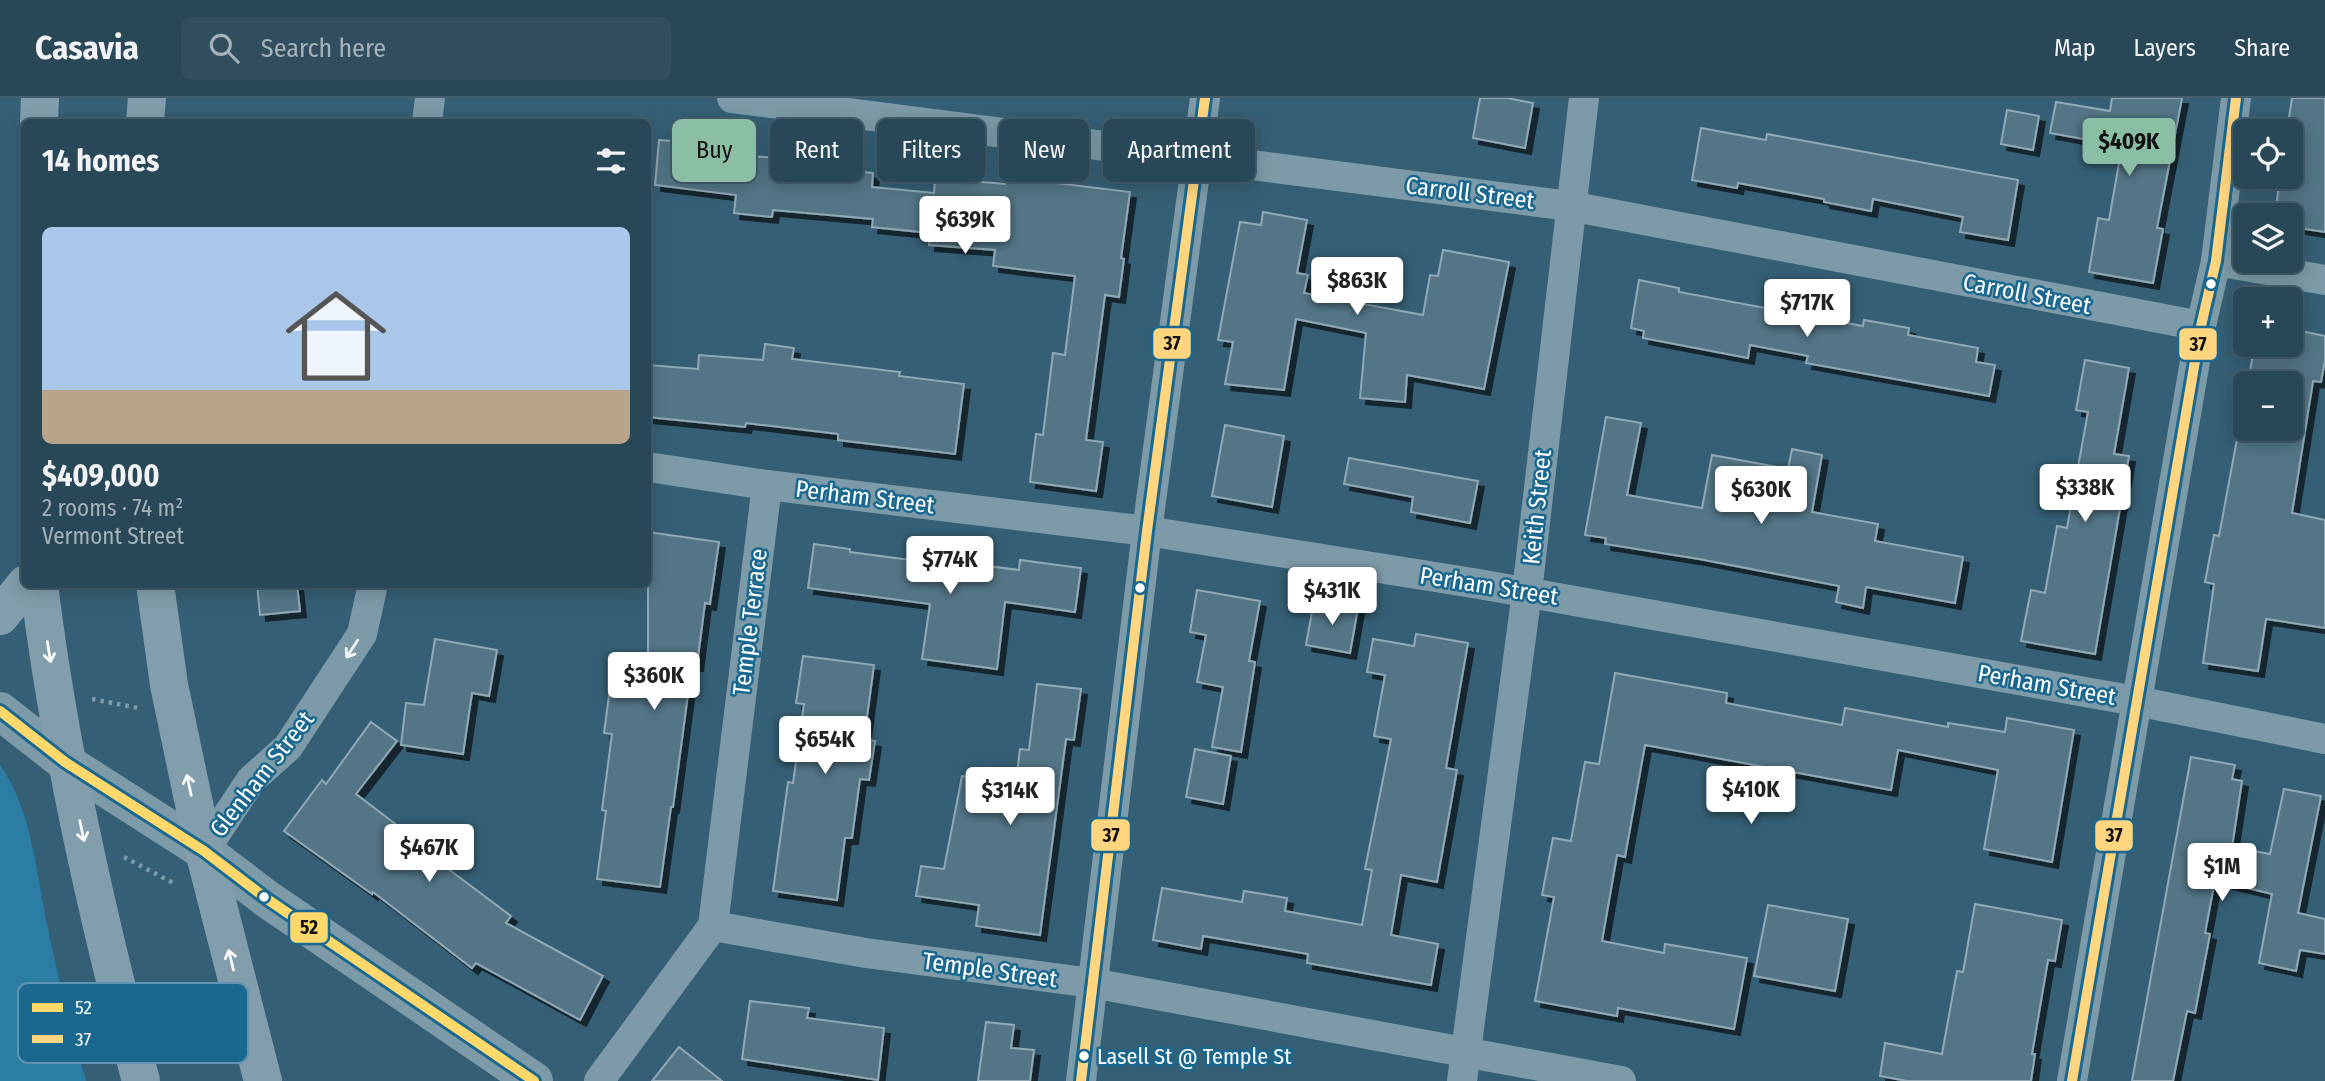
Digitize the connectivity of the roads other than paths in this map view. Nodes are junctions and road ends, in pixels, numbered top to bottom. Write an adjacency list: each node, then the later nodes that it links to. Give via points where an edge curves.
1 (40, 98): 8 (highway)
2 (147, 98): 9 (highway)
3 (430, 98): 10 (street)
4 (732, 98): 12 (street, Carroll Street)
5 (1205, 98): 11 (street)
6 (1584, 98): 15 (street, Keith Street)
7 (2236, 98): 16 (street)
8 (38, 119)
9 (145, 119)
10 (427, 119)
11 (1203, 119)
12 (1103, 146)
13 (1255, 165): 15 (street, Carroll Street)
14 (1195, 182): 21 (street)
15 (1570, 206): 18 (street, Carroll Street); 26 (street, Keith Street)
16 (2216, 261): 17 (street); 18 (street)
17 (2325, 280)
18 (2201, 326): 28 (street)
19 (651, 467): 20 (street, Perham Street)
20 (767, 485): 21 (street, Perham Street); 33 (street, Temple Terrace)
21 (1147, 531): 26 (street, Perham Street); 36 (street)
22 (23, 588): 27 (highway)
23 (40, 588): 31 (highway, one-way to 31)
24 (156, 588): 32 (highway, one-way to 24, via 169,685)
25 (372, 588): 32 (street, Glenham Street, one-way to 32, via 362,634 288,747 251,780)
26 (1527, 592): 28 (street, Perham Street); 39 (street, Keith Street)
27 (0, 616)
28 (2136, 701): 30 (street, Perham Street); 46 (street)
29 (0, 711): 31 (street)
30 (2325, 739)
31 (68, 764): 32 (street); 34 (highway, one-way to 34)
32 (204, 851): 35 (highway, one-way to 32); 42 (street)
33 (713, 926): 36 (street, Temple Street, via 866,953); 43 (street)
34 (117, 983)
35 (238, 983)
36 (1092, 983): 39 (street, Temple Street); 44 (street)
37 (248, 1023): 41 (highway, one-way to 37)
38 (137, 1063): 40 (highway, one-way to 40)
39 (1464, 1067): 45 (street, Temple Street)
40 (142, 1081)
41 (263, 1081)
42 (534, 1081)
43 (599, 1081)
44 (1081, 1081)
45 (1621, 1081)
46 (2072, 1081)

